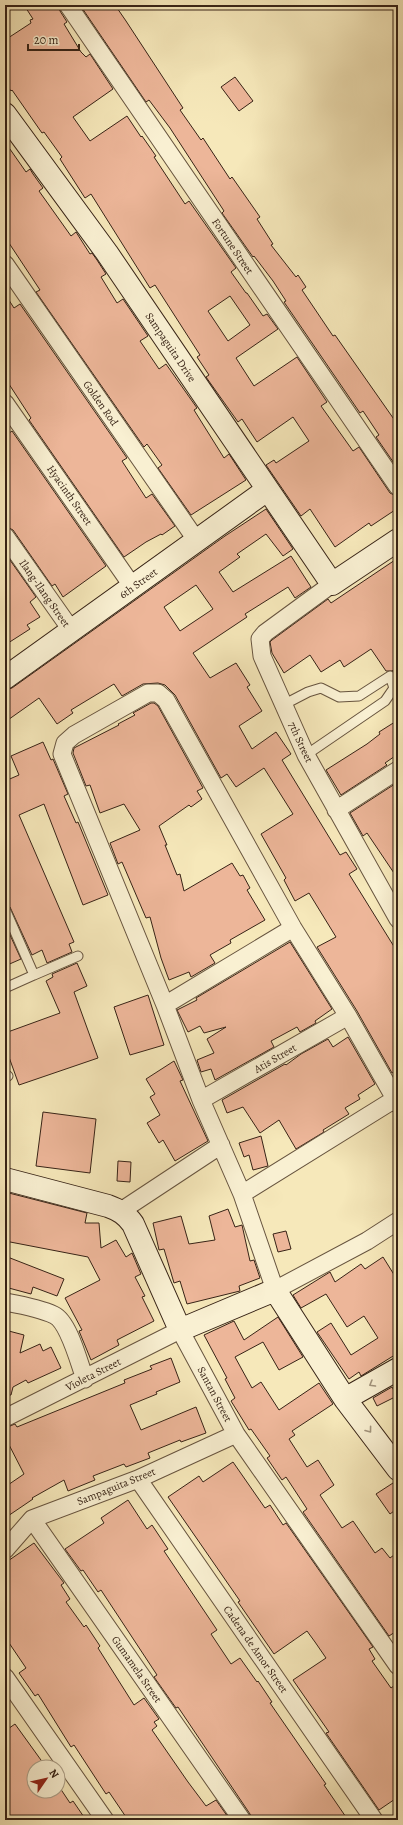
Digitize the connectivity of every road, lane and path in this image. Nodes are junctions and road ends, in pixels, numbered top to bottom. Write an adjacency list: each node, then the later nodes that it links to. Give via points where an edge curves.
1 (68, 5): 5 (street, Fortune Street)
2 (5, 114): 6 (street, Sampaguita Drive, via 107,253)
3 (5, 264): 9 (street, Golden Rod)
4 (5, 403): 11 (street, Hyacinth Street)
5 (398, 488)
6 (267, 490): 9 (street, 6th Street); 10 (street, Sampaguita Drive)
7 (5, 536): 12 (street, Ilang-Ilang Street)
8 (398, 540): 10 (street)
9 (197, 541): 11 (street, 6th Street)
10 (332, 584): 14 (street, 7th Street, via 272,626 260,640 262,656)
11 (133, 587): 12 (street, 6th Street)
12 (72, 631): 13 (street, 6th Street)
13 (6, 674)
14 (283, 705): 15 (street, 7th Street); 15 (lane, via 321,688 339,696 359,696 390,676 394,688 385,701)
15 (306, 755): 17 (street, 7th Street)
16 (398, 770): 17 (street)
17 (336, 810): 19 (street, 7th Street)
18 (5, 909): 22 (lane)
19 (398, 919)
20 (293, 928): 24 (street); 24 (street, via 166,700 158,693 148,693 74,735 65,743 62,754); 25 (street)
21 (78, 956): 22 (lane)
22 (34, 975): 23 (lane)
23 (5, 988)
24 (166, 1005): 26 (street)
25 (348, 1016): 26 (street, Atis Street); 27 (street)
26 (201, 1100): 28 (street)
27 (397, 1101): 30 (street)
28 (221, 1145): 30 (street); 31 (street)
29 (5, 1179): 31 (street)
30 (242, 1194): 33 (street)
31 (121, 1211): 35 (street, Santan Street, via 133,1224)
32 (398, 1221): 33 (street)
33 (275, 1290): 35 (street); 38 (street)
34 (5, 1302): 37 (street, via 44,1311 60,1320)
35 (180, 1330): 37 (street, Violeta Street); 40 (street, Santan Street)
36 (398, 1369): 38 (street, one-way to 38)
37 (85, 1379): 39 (street, Violeta Street)
38 (345, 1399): 41 (street, one-way to 41)
39 (5, 1418)
40 (236, 1434): 42 (street, Sampaguita Street); 45 (street, Santan Street)
41 (398, 1469)
42 (138, 1479): 43 (street, Sampaguita Street); 49 (street, Cadena de Amor Street)
43 (32, 1519): 44 (street, Sampaguita Street); 48 (street, Gumamela Street)
44 (5, 1550)
45 (398, 1666)
46 (5, 1677): 47 (street)
47 (105, 1820)
48 (242, 1820)
49 (374, 1820)

